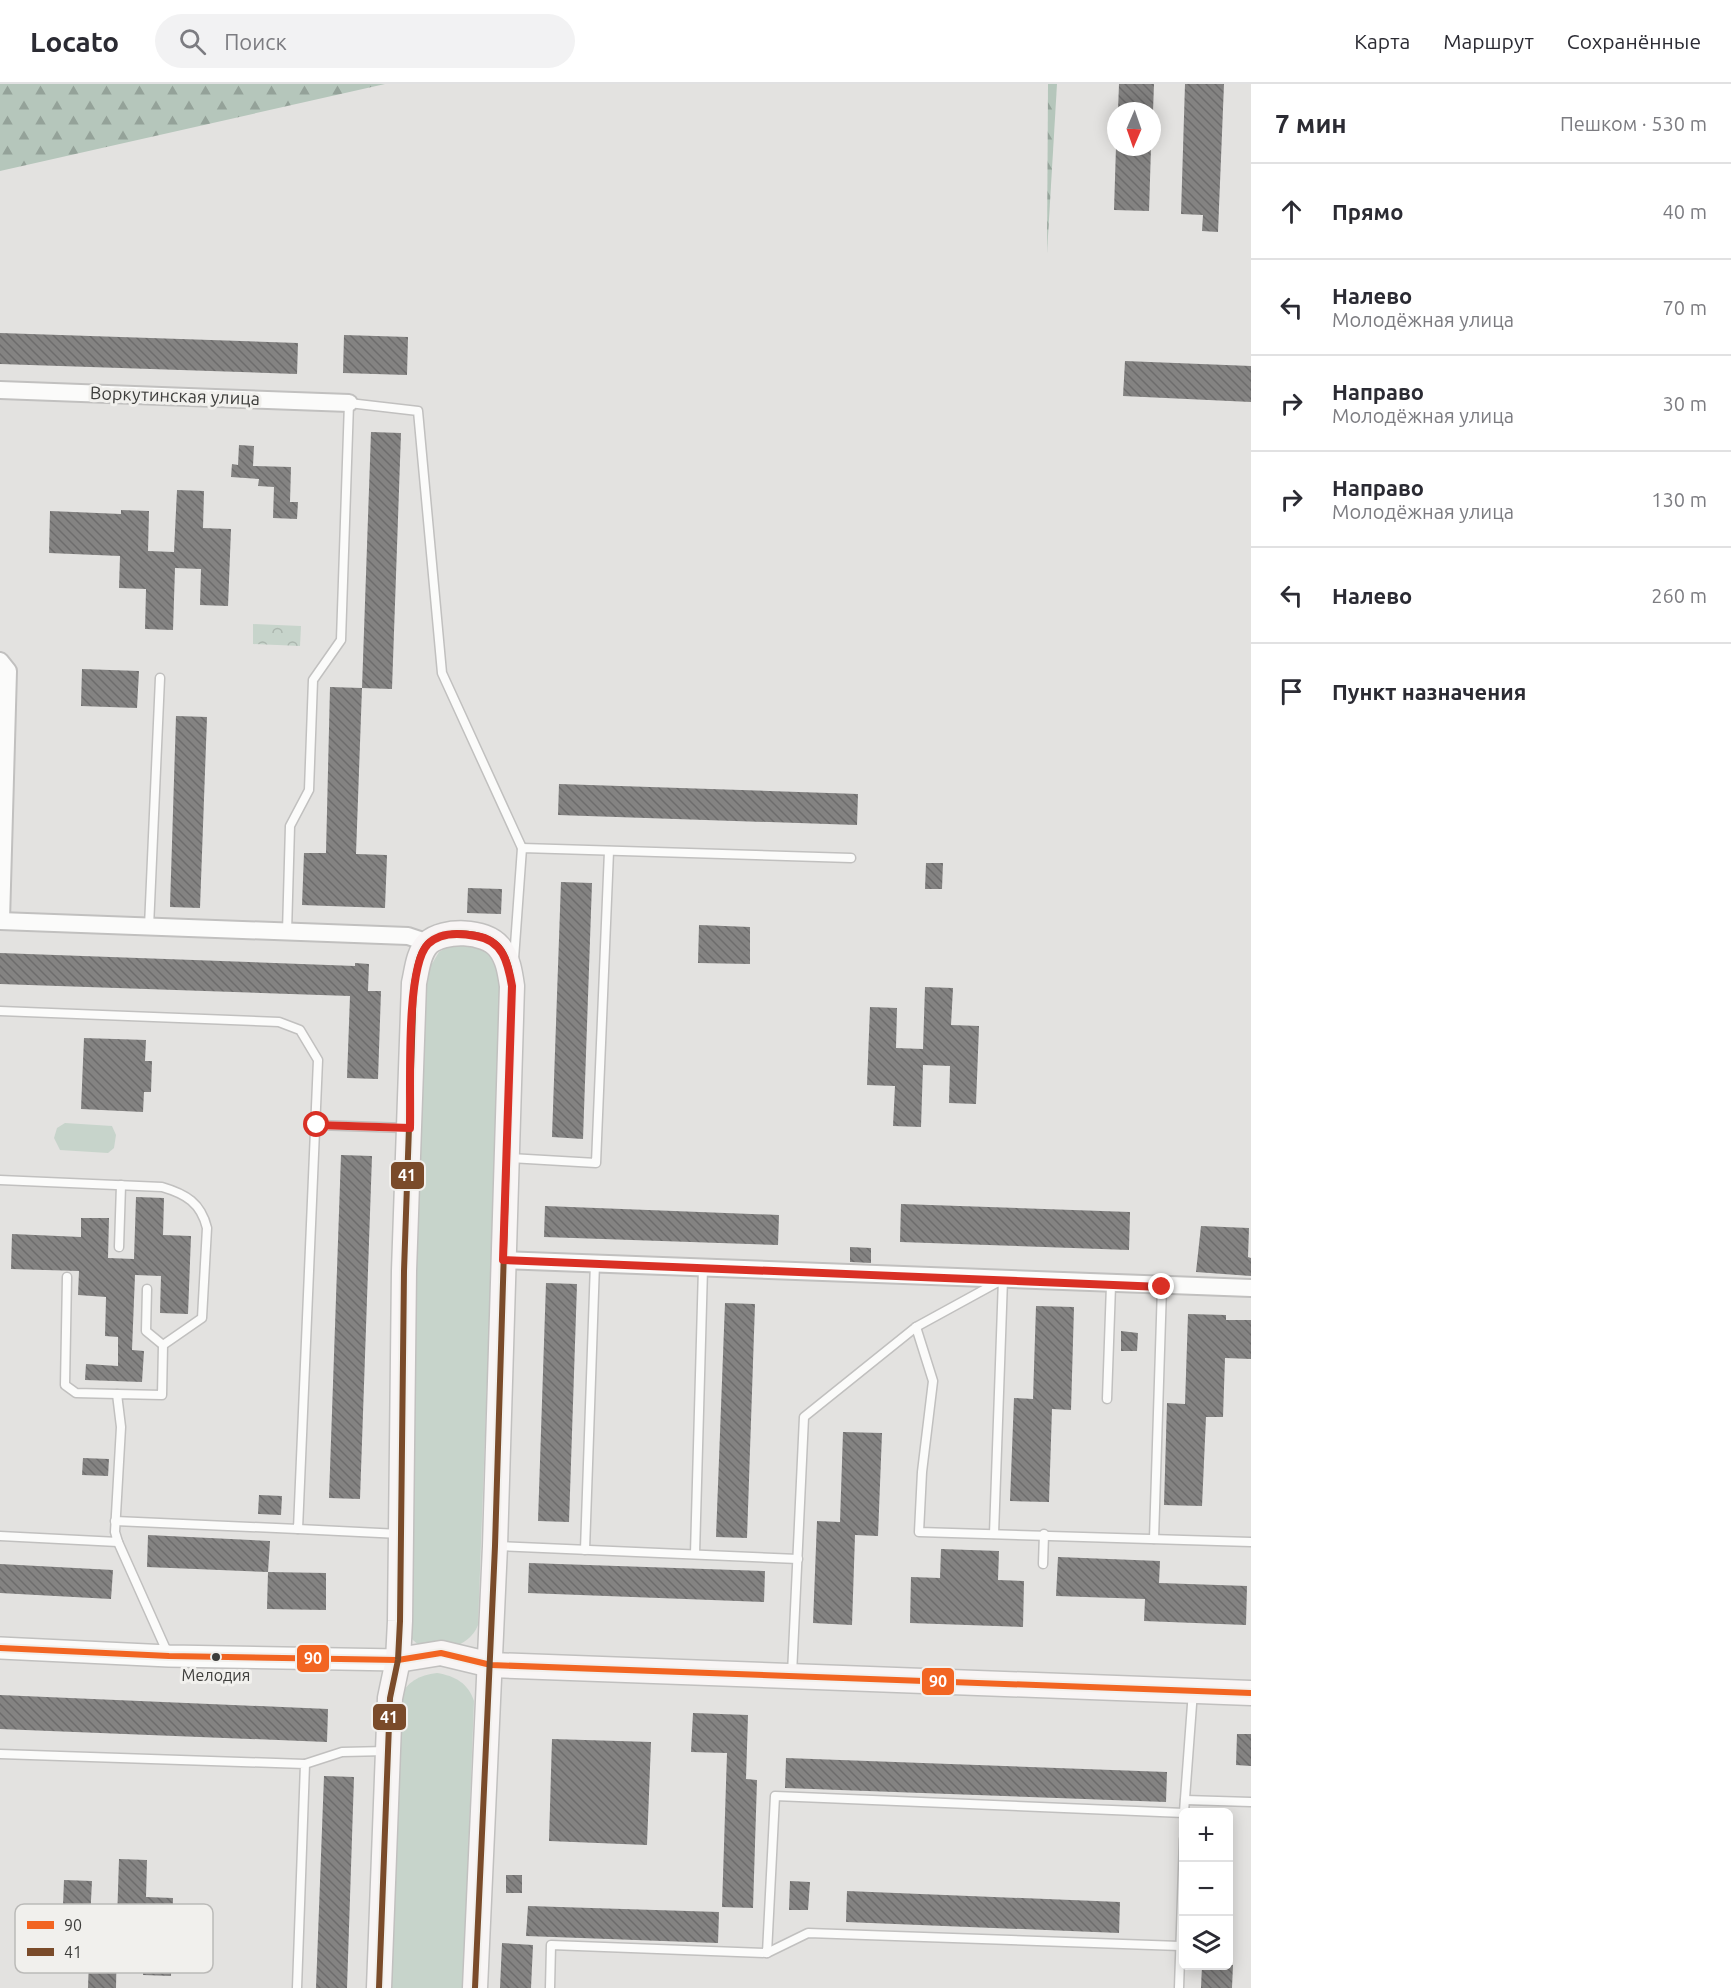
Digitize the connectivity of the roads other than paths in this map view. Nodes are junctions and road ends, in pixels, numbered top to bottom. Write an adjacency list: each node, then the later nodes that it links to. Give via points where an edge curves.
1 (0, 390): 2 (street, Воркутинская улица)
2 (349, 403): 5 (lane, via 418,411 442,673); 10 (lane, via 341,640 313,680 309,790 290,826)
3 (0, 661): 8 (street, via 8,670)
4 (160, 678): 9 (lane)
5 (522, 848): 6 (lane); 12 (lane)
6 (609, 851): 7 (lane); 16 (lane, via 596,1163)
7 (851, 858)
8 (1, 921): 9 (street)
9 (149, 927): 10 (street)
10 (287, 932): 11 (street, via 408,936)
11 (429, 943): 12 (main road, via 446,935 486,937 498,945 508,962); 15 (main road, via 419,958 414,983)
12 (512, 986): 16 (main road)
13 (0, 1011): 14 (lane, via 279,1022 300,1030 318,1060)
14 (317, 1125): 15 (lane); 34 (lane)
15 (410, 1128): 35 (main road, via 404,1271)
16 (507, 1158): 20 (main road)
17 (0, 1180): 18 (lane)
18 (121, 1185): 19 (lane); 30 (lane, via 176,1191 196,1204 204,1215 207,1228 202,1318)
19 (119, 1247)
20 (503, 1260): 21 (street); 42 (main road)
21 (595, 1263): 22 (street); 43 (lane)
22 (703, 1268): 24 (street); 44 (lane)
23 (67, 1276): 31 (lane, via 65,1385 76,1393)
24 (1003, 1279): 25 (street); 29 (lane); 36 (lane)
25 (1111, 1285): 26 (street); 32 (lane)
26 (1162, 1287): 27 (street); 39 (lane)
27 (1251, 1288)
28 (147, 1289): 30 (lane, via 146,1330)
29 (916, 1327): 36 (lane, via 933,1381 919,1532); 45 (lane, via 804,1417)
30 (163, 1345): 31 (lane, via 162,1395)
31 (117, 1394): 33 (lane, via 121,1427)
32 (1107, 1399)
33 (115, 1521): 34 (lane); 40 (lane)
34 (298, 1529): 35 (lane)
35 (403, 1534): 49 (main road)
36 (994, 1534): 37 (lane)
37 (1044, 1534): 39 (lane); 46 (lane)
38 (0, 1536): 40 (lane)
39 (1154, 1539): 41 (lane)
40 (118, 1542): 48 (lane)
41 (1251, 1542)
42 (495, 1546): 43 (lane); 50 (main road)
43 (585, 1550): 44 (lane)
44 (694, 1554): 45 (lane)
45 (798, 1559): 51 (lane)
46 (1043, 1563)
47 (0, 1648): 48 (street)
48 (169, 1656): 49 (street)
49 (398, 1660): 50 (main road, via 441,1653); 54 (main road, via 390,1698)
50 (490, 1665): 51 (main road); 68 (main road)
51 (792, 1676): 52 (main road)
52 (1193, 1691): 53 (main road); 57 (lane)
53 (1251, 1693)
54 (387, 1751): 56 (lane, via 342,1752); 67 (main road)
55 (0, 1754): 56 (lane)
56 (305, 1764): 66 (lane)
57 (1185, 1800): 58 (lane); 59 (lane)
58 (1251, 1802)
59 (1184, 1808)
60 (1179, 1813): 64 (lane, via 775,1796)
61 (1183, 1862): 62 (lane)
62 (1181, 1916)
63 (1179, 1946): 64 (lane, via 808,1933)
64 (767, 1953): 69 (lane, via 551,1945)
65 (1179, 1970): 70 (lane)
66 (297, 1988)
67 (379, 1988)
68 (475, 1988)
69 (549, 1988)
70 (1179, 1988)

